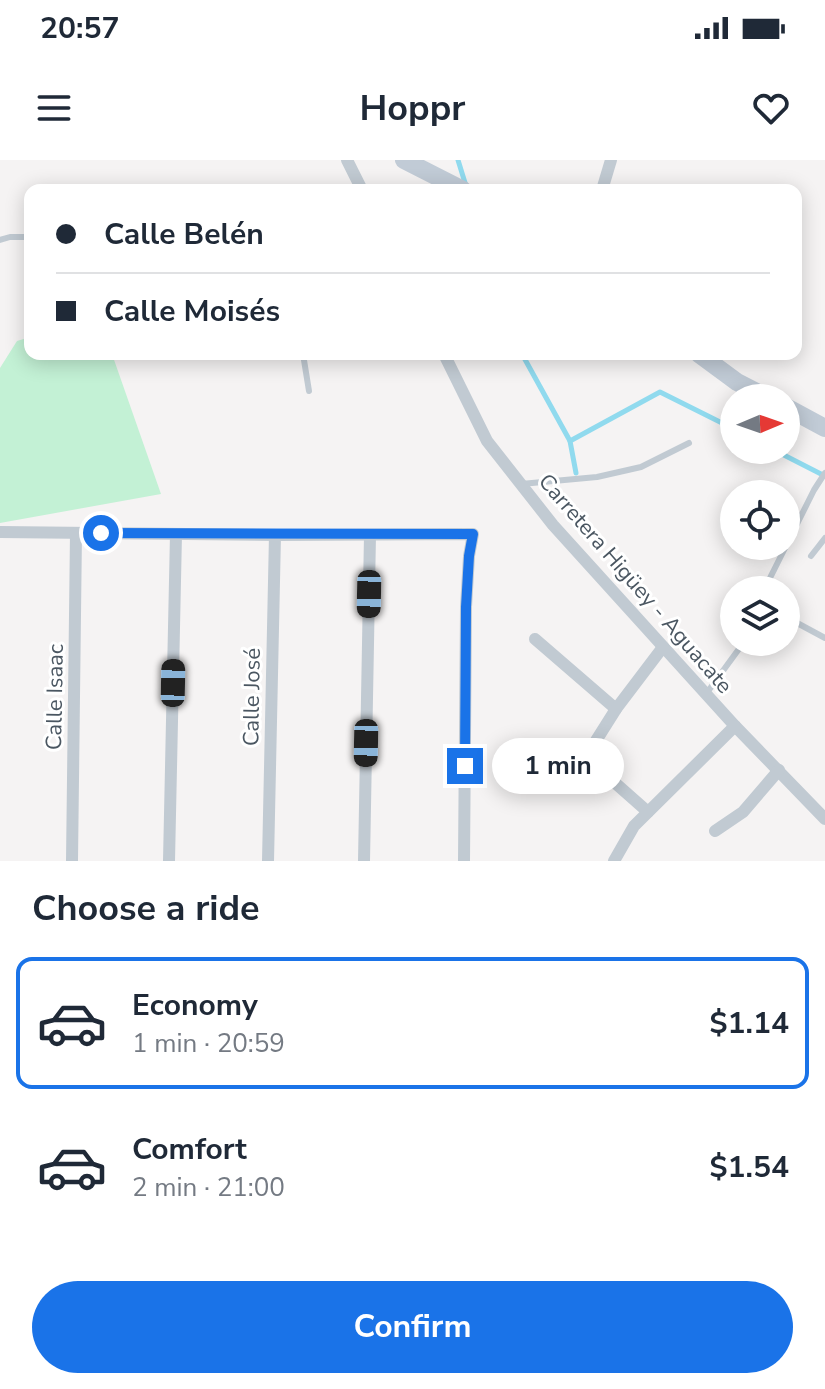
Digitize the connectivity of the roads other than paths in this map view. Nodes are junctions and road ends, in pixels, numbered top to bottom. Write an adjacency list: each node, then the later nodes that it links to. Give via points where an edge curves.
1 (347, 160): 4 (street)
2 (404, 160): 5 (main road)
3 (611, 160): 6 (street)
4 (359, 184)
5 (452, 184)
6 (604, 184)
7 (24, 237): 8 (lane)
8 (0, 240)
9 (304, 360): 13 (lane)
10 (447, 360): 18 (street, Carretera Higüey - Aguacate, via 487,441)
11 (707, 360): 12 (main road)
12 (741, 384)
13 (309, 391)
14 (800, 415): 15 (main road)
15 (825, 428)
16 (689, 443): 18 (lane, via 641,467)
17 (825, 473): 19 (lane)
18 (521, 484): 30 (street, Carretera Higüey - Aguacate)
19 (800, 518)
20 (0, 532): 21 (street)
21 (76, 533): 22 (street); 39 (street, Calle Isaac)
22 (176, 534): 23 (street); 40 (street)
23 (275, 535): 24 (street); 41 (street, Calle José)
24 (370, 535): 42 (street); 43 (street, via 473,534 466,607)
25 (825, 538): 26 (lane)
26 (811, 556)
27 (800, 625): 28 (lane)
28 (825, 638)
29 (535, 639): 33 (street)
30 (663, 647): 32 (street, Carretera Higüey - Aguacate); 33 (street)
31 (734, 656): 32 (lane)
32 (706, 694): 34 (street, Carretera Higüey - Aguacate)
33 (616, 709): 36 (street, via 588,759)
34 (735, 726): 35 (street, Carretera Higüey - Aguacate); 36 (street)
35 (779, 770): 37 (street, Carretera Higüey - Aguacate); 38 (street, via 743,812)
36 (648, 812): 44 (street)
37 (825, 819)
38 (715, 831)
39 (72, 861)
40 (169, 861)
41 (268, 861)
42 (364, 861)
43 (464, 861)
44 (614, 861)

